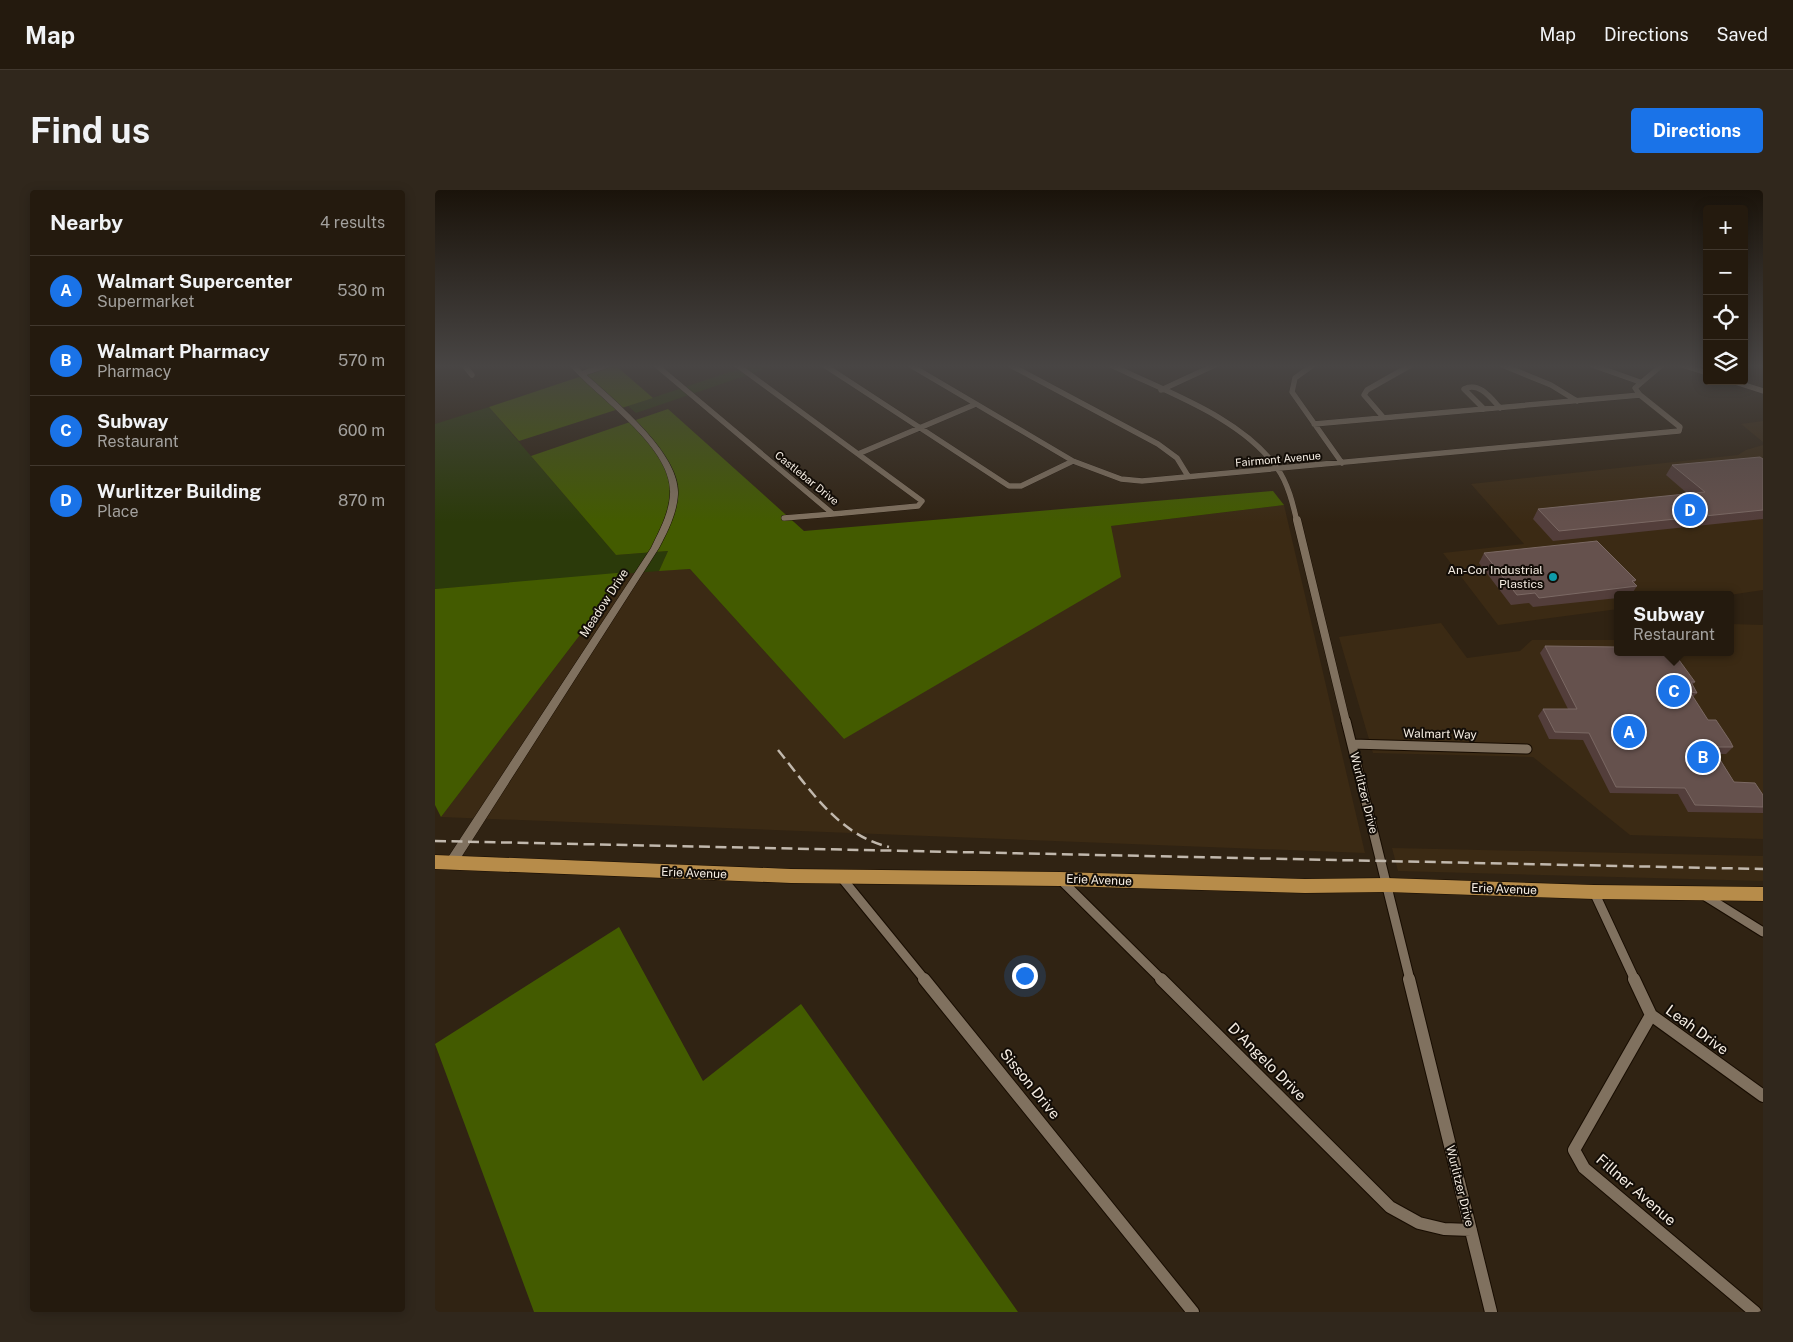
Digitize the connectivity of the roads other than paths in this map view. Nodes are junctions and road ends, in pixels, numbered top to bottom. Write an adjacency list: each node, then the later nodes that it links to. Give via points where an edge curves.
1 (627, 417): 24 (street, Meadow Drive, via 664,455 669,465 673,483 672,509 667,525)
2 (718, 417): 19 (street, Castlebar Drive)
3 (808, 417): 14 (street)
4 (904, 417): 13 (street)
5 (945, 417): 13 (street)
6 (999, 417): 15 (street, Fairmont Avenue)
7 (1108, 417): 18 (street, via 1158,444 1177,458)
8 (1217, 417): 17 (street, Wurlitzer Drive, via 1252,440)
9 (1309, 417): 12 (street)
10 (1379, 417): 12 (street)
11 (1667, 417): 16 (street, Fairmont Avenue, via 1679,427 1679,431)
12 (1313, 424): 16 (street)
13 (920, 428): 14 (street); 15 (street, via 1009,486 1021,486)
14 (858, 454): 19 (street, Castlebar Drive, via 922,501 918,506)
15 (1073, 461): 18 (street, Fairmont Avenue, via 1121,479 1142,481)
16 (1342, 463): 17 (street, Fairmont Avenue)
17 (1278, 469): 18 (street, Fairmont Avenue); 21 (street, Wurlitzer Drive, via 1291,497)
18 (1188, 476)
19 (833, 514): 20 (street)
20 (784, 518)
21 (1352, 744): 22 (street, Walmart Way); 27 (street, Wurlitzer Drive)
22 (1527, 749)
23 (435, 862): 24 (main road, Erie Avenue)
24 (451, 863): 25 (main road, Erie Avenue, via 629,872)
25 (841, 877): 26 (main road, Erie Avenue); 35 (street, Sisson Drive)
26 (1060, 879): 27 (main road, Erie Avenue, via 1305,886); 34 (street, D'Angelo Drive, via 1390,1207 1419,1223 1444,1229)
27 (1387, 885): 28 (main road, Erie Avenue); 34 (street, Wurlitzer Drive)
28 (1594, 892): 29 (main road, Erie Avenue); 32 (street, Leah Drive)
29 (1700, 893): 30 (main road, Erie Avenue); 31 (street)
30 (1763, 894)
31 (1763, 932)
32 (1651, 1015): 33 (street, Leah Drive); 37 (street, Fillner Avenue, via 1574,1150 1584,1168)
33 (1763, 1096)
34 (1471, 1230): 36 (street, Wurlitzer Drive)
35 (1193, 1312)
36 (1491, 1312)
37 (1755, 1312)

